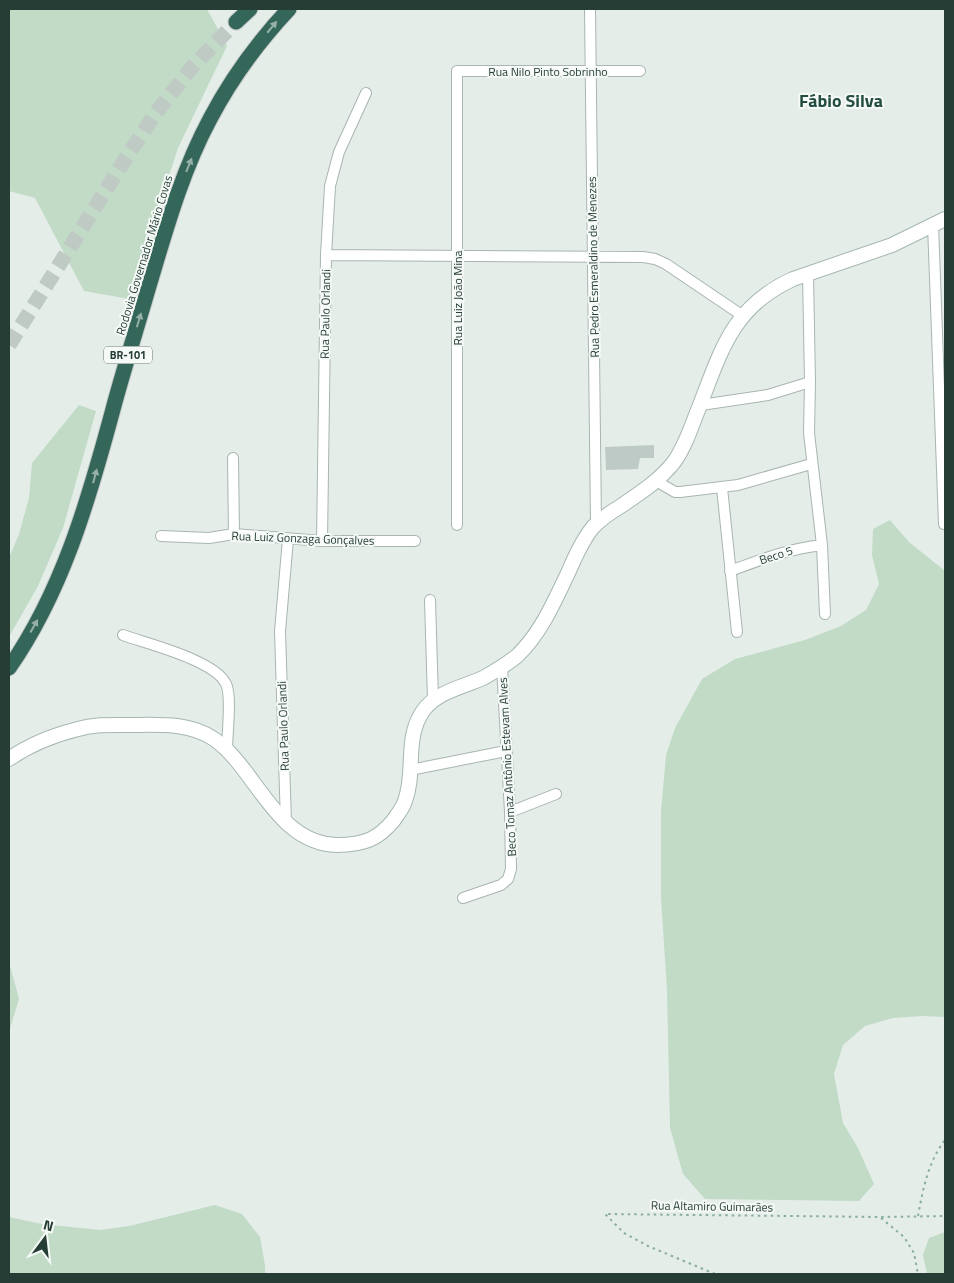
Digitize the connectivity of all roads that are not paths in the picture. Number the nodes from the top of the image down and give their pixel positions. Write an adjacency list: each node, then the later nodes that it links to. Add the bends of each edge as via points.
1 (250, 9): 4 (highway)
2 (289, 9): 37 (highway, Rodovia Governador Mário Covas / BR-101, one-way to 2, via 35,625 70,552 169,220 196,148 224,93 256,47)
3 (590, 9): 7 (street, Rua Pedro Esmeraldino de Menezes)
4 (236, 22)
5 (640, 70): 7 (street, Rua Nilo Pinto Sobrinho)
6 (457, 71): 7 (street, Rua Nilo Pinto Sobrinho); 11 (street, Rua Luiz João Mina)
7 (591, 71): 12 (street, Rua Pedro Esmeraldino de Menezes)
8 (366, 93): 10 (street, Rua Paulo Orlandi, via 334,167)
9 (939, 222): 13 (street, via 892,245); 17 (street)
10 (326, 255): 11 (street); 28 (street, Rua Paulo Orlandi)
11 (457, 256): 12 (street); 24 (street, Rua Luiz João Mina)
12 (593, 257): 14 (street, via 655,259); 22 (street, Rua Pedro Esmeraldino de Menezes)
13 (808, 274): 14 (street, via 764,294); 15 (street)
14 (743, 316): 16 (street, via 720,354)
15 (810, 382): 16 (street, via 768,395); 19 (street)
16 (701, 405): 20 (street, via 678,456)
17 (942, 409): 23 (street)
18 (232, 458): 25 (street)
19 (811, 464): 21 (street); 30 (street)
20 (656, 481): 21 (street, via 675,492); 22 (street)
21 (722, 488): 31 (street)
22 (596, 524): 36 (street, via 585,538 543,623 515,658)
23 (944, 524)
24 (457, 525)
25 (234, 534): 26 (street, Rua Luiz Gonzaga Gonçalves, via 209,538); 27 (street, Rua Luiz Gonzaga Gonçalves)
26 (160, 536)
27 (288, 538): 28 (street, Rua Luiz Gonzaga Gonçalves); 45 (street, Rua Paulo Orlandi, via 280,631)
28 (322, 541): 29 (street, Rua Luiz Gonzaga Gonçalves)
29 (415, 542)
30 (822, 545): 31 (street, Beco 5, via 785,551); 33 (street)
31 (730, 571): 34 (street)
32 (430, 600): 38 (street)
33 (825, 614)
34 (737, 632)
35 (123, 636): 39 (street, via 198,662 221,676 227,685 228,697)
36 (502, 666): 38 (street); 40 (street, Beco Tomaz Antônio Estevam Alves)
37 (9, 668)
38 (433, 700): 42 (street, via 415,728)
39 (227, 750): 41 (street, via 197,730 179,726 98,725 39,742); 45 (street)
40 (506, 751): 42 (street); 44 (street, Beco Tomaz Antônio Estevam Alves)
41 (9, 759)
42 (410, 770): 45 (street, via 405,801 398,814 372,839 358,844 329,845)
43 (556, 794): 44 (street)
44 (510, 812): 46 (street, Beco Tomaz Antônio Estevam Alves, via 508,879 501,885)
45 (286, 823)
46 (463, 898)

